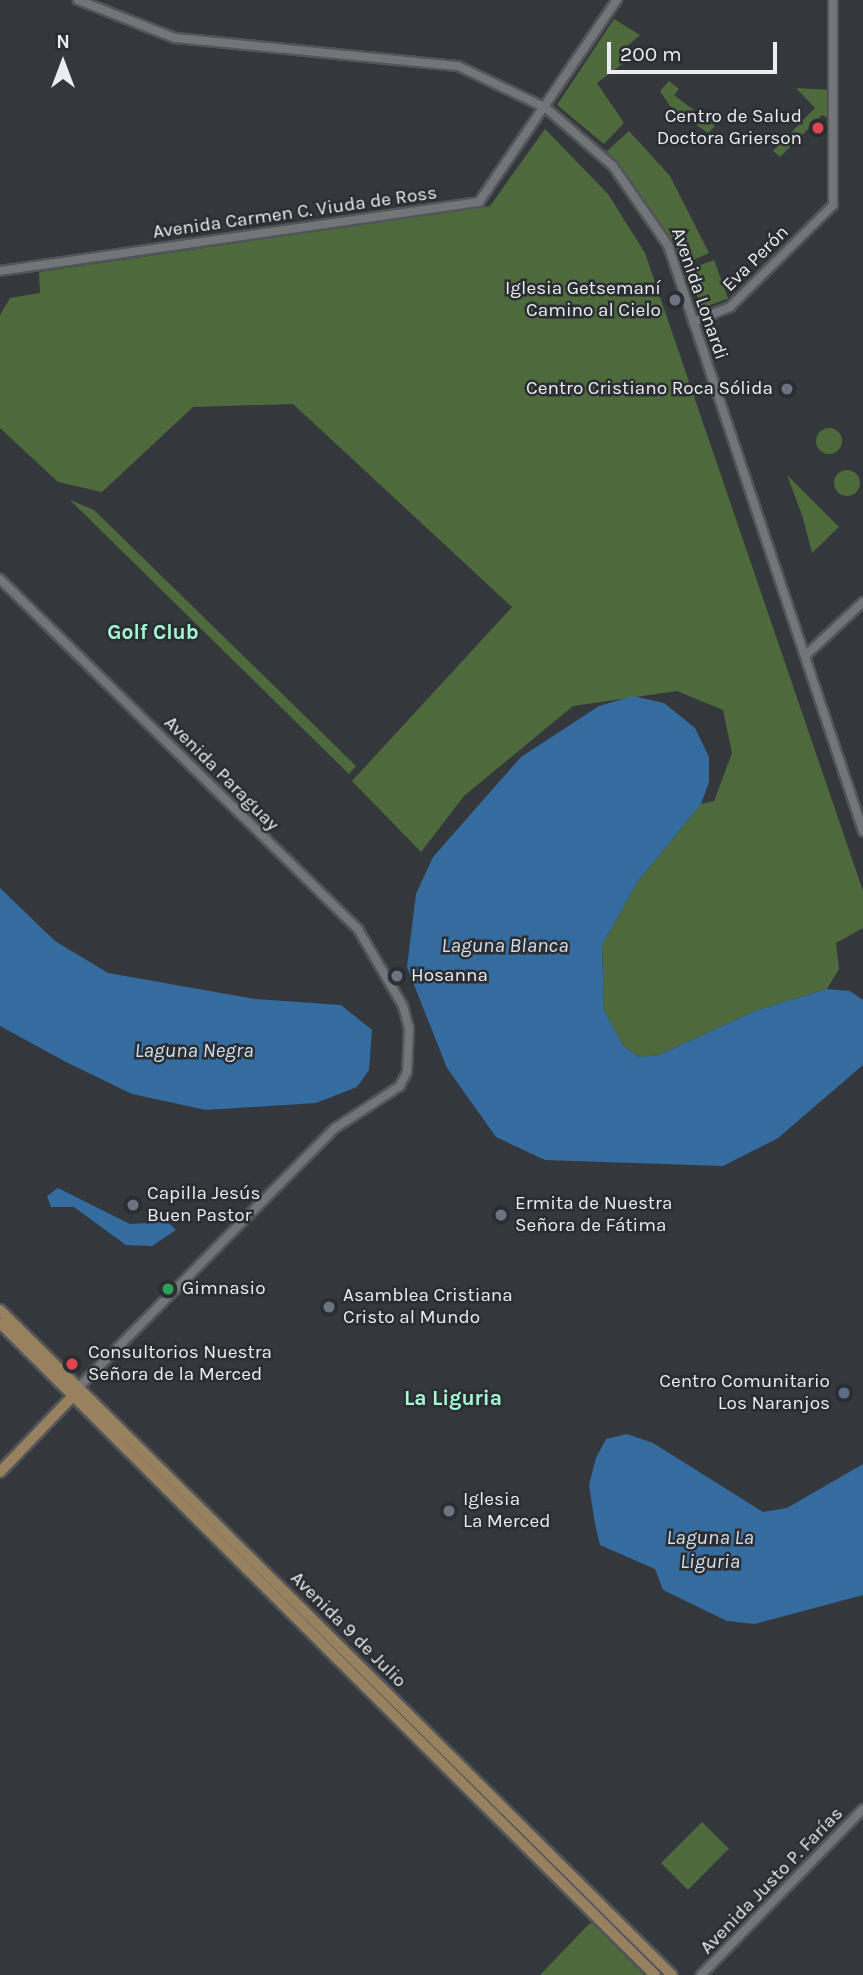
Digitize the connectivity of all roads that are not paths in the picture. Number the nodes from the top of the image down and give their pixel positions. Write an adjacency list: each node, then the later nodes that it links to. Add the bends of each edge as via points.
1 (78, 0): 4 (street, Avenida Lonardi, via 175,38 430,59)
2 (617, 0): 4 (street, Avenida Carmen C. Viuda de Ross)
3 (833, 0): 6 (street, Eva Perón, via 833,205 730,307)
4 (546, 108): 5 (street, Avenida Carmen C. Viuda de Ross, via 480,202); 6 (street, Avenida Lonardi, via 613,166 644,204 668,245)
5 (0, 271)
6 (693, 322): 9 (street, Avenida Lonardi)
7 (0, 579): 13 (street, Avenida Paraguay, via 358,929 403,1006 409,1053 400,1086 335,1128)
8 (863, 601): 9 (street)
9 (806, 655): 10 (street, Avenida Lonardi)
10 (863, 831)
11 (0, 1310): 13 (main road, Avenida 9 de Julio)
12 (0, 1323): 13 (main road, Avenida 9 de Julio)
13 (75, 1392): 14 (main road); 16 (main road, Avenida 9 de Julio); 17 (main road, Avenida 9 de Julio)
14 (0, 1472)
15 (863, 1809): 18 (street, Avenida Justo P. Farías)
16 (655, 1975)
17 (672, 1975)
18 (703, 1975)

